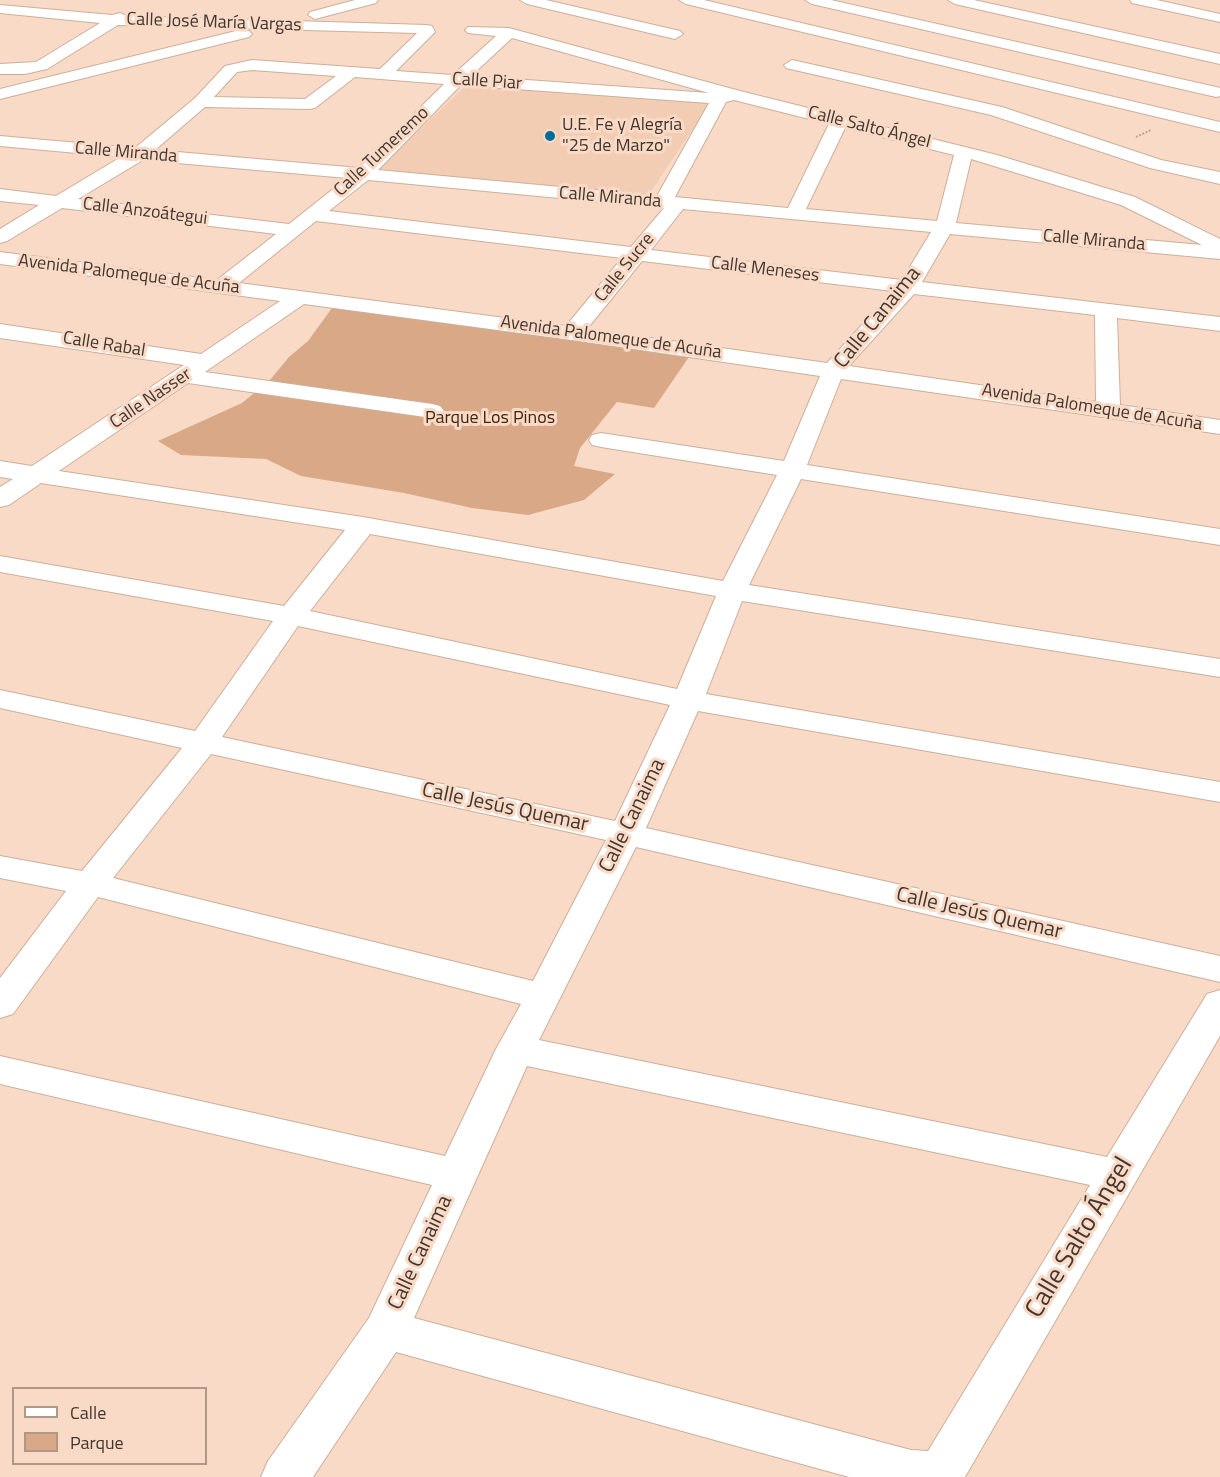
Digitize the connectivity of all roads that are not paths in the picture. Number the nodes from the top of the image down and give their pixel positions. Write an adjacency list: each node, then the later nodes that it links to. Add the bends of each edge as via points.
1 (370, 0): 15 (street)
2 (527, 0): 10 (street)
3 (686, 0): 30 (street)
4 (812, 0): 28 (street)
5 (955, 0): 20 (street)
6 (1018, 0): 14 (street)
7 (1137, 0): 11 (street)
8 (142, 5): 12 (street)
9 (0, 9): 12 (street, Calle José María Vargas)
10 (593, 16): 13 (street); 19 (street)
11 (1220, 18)
12 (115, 20): 15 (street, Calle José María Vargas); 22 (street, via 41,66)
13 (562, 22)
14 (1130, 23)
15 (276, 25): 24 (street, Calle José María Vargas, via 427,29); 26 (street)
16 (541, 27): 18 (street)
17 (473, 30): 18 (street)
18 (509, 33): 25 (street, Calle Tumeremo); 27 (street, Calle Salto Ángel)
19 (675, 34)
20 (1220, 59)
21 (792, 65): 37 (street, via 996,111 1156,164)
22 (0, 69)
23 (350, 73): 24 (street, Calle Piar); 29 (street, via 309,104); 29 (street, Calle Piar, via 239,67 231,69)
24 (384, 74): 25 (street, Calle Piar)
25 (457, 80): 27 (street, Calle Piar); 36 (street, Calle Tumeremo)
26 (0, 94)
27 (727, 97): 31 (street, Calle Salto Ángel); 40 (street, Calle Sucre)
28 (1219, 97): 30 (street, via 1197,118)
29 (201, 102): 35 (street)
30 (1179, 118): 32 (street)
31 (839, 122): 34 (street, Calle Salto Ángel); 41 (street)
32 (1220, 127)
33 (0, 141): 35 (street, Calle Miranda)
34 (964, 152): 43 (street, Calle Canaima); 46 (street, Calle Salto Ángel, via 1128,201)
35 (138, 154): 36 (street, Calle Miranda); 39 (street)
36 (363, 175): 40 (street, Calle Miranda); 42 (street, Calle Tumeremo)
37 (1220, 178)
38 (0, 195): 39 (street, Calle Anzoátegui)
39 (62, 202): 44 (street, Calle Anzoátegui); 45 (street)
40 (670, 203): 41 (street, Calle Miranda); 48 (street, Calle Sucre)
41 (795, 213): 43 (street, Calle Miranda)
42 (311, 215): 44 (street, Calle Tumeremo); 48 (street, Calle Meneses)
43 (945, 226): 47 (street, Calle Miranda); 51 (street, Calle Canaima)
44 (291, 230): 50 (street, Calle Tumeremo)
45 (0, 237)
46 (1220, 246)
47 (1220, 253)
48 (638, 254): 51 (street, Calle Meneses); 56 (street, Calle Sucre)
49 (0, 258): 50 (street, Avenida Palomeque de Acuña)
50 (221, 286): 52 (street, Avenida Palomeque de Acuña)
51 (908, 287): 53 (street, Calle Meneses); 58 (street, Calle Canaima)
52 (301, 297): 56 (street, Avenida Palomeque de Acuña); 57 (street, Calle Nasser)
53 (1106, 310): 54 (street, Calle Meneses); 60 (street)
54 (1220, 324)
55 (0, 331): 57 (street, Calle Rabal)
56 (572, 333): 58 (street, Avenida Palomeque de Acuña)
57 (207, 362): 59 (street, Calle Nasser)
58 (834, 369): 60 (street, Avenida Palomeque de Acuña); 65 (street, Calle Canaima)
59 (186, 376): 61 (street); 66 (street, Calle Nasser)
60 (1108, 410): 62 (street, Avenida Palomeque de Acuña)
61 (432, 411)
62 (1220, 427)
63 (601, 440): 65 (street)
64 (0, 469): 66 (street)
65 (792, 470): 69 (street); 71 (street, Calle Canaima)
66 (37, 475): 67 (street, Calle Nasser); 68 (street)
67 (0, 499)
68 (363, 525): 71 (street); 72 (street)
69 (1220, 537)
70 (0, 564): 72 (street)
71 (732, 591): 73 (street); 75 (street, Calle Canaima)
72 (291, 616): 75 (street); 76 (street)
73 (1220, 668)
74 (0, 699): 76 (street, Calle Jesús Quemar)
75 (688, 699): 77 (street); 78 (street, Calle Canaima)
76 (202, 744): 78 (street, Calle Jesús Quemar); 80 (street)
77 (1220, 792)
78 (626, 834): 81 (street, Calle Jesús Quemar); 82 (street, Calle Canaima)
79 (0, 867): 80 (street)
80 (90, 884): 82 (street); 84 (street)
81 (1220, 969)
82 (544, 997): 85 (street, Calle Canaima)
83 (1220, 1003): 88 (street, Calle Salto Ángel)
84 (0, 1005)
85 (515, 1049): 87 (street, Calle Canaima); 88 (street)
86 (0, 1070): 87 (street)
87 (458, 1175): 89 (street, Calle Canaima)
88 (1118, 1175): 89 (street, Calle Salto Ángel, via 941,1473 911,1472)
89 (386, 1330): 90 (street, Calle Canaima)
90 (285, 1477)

